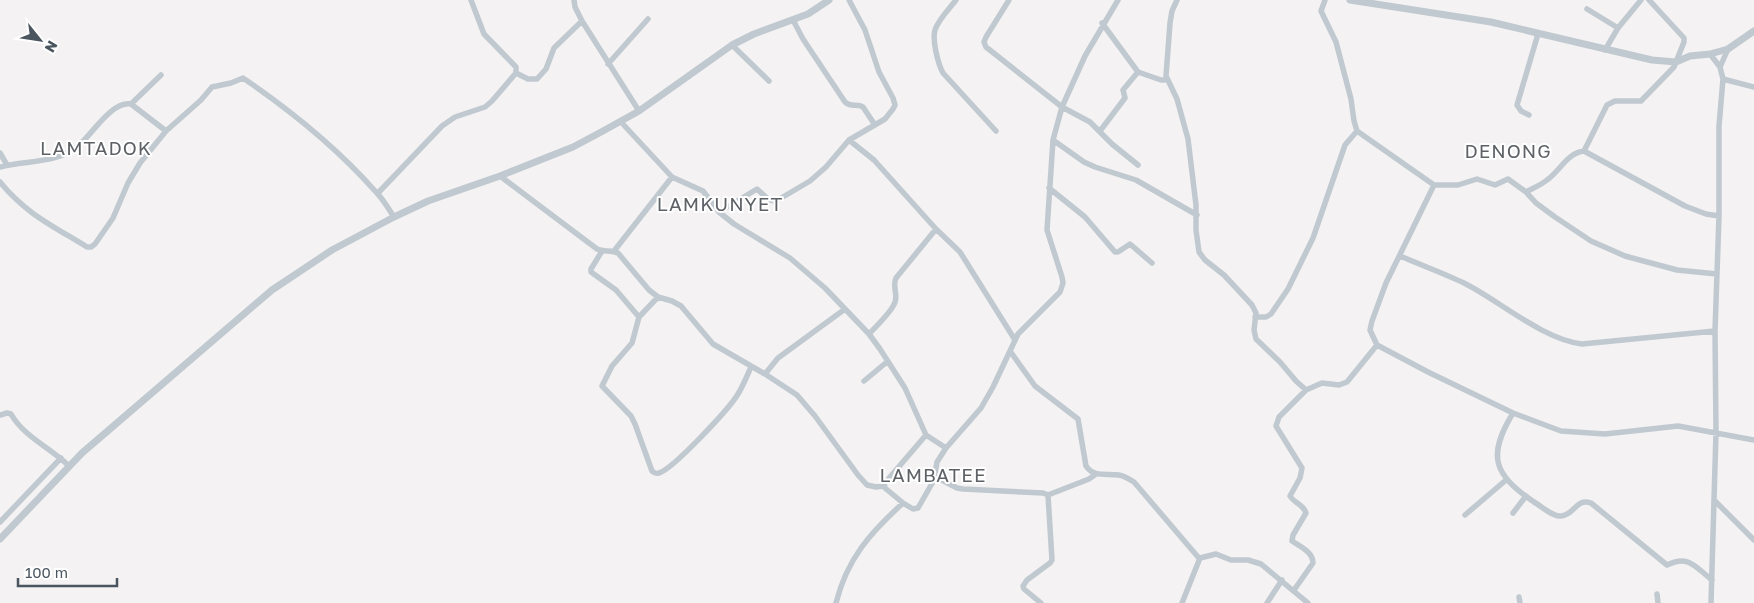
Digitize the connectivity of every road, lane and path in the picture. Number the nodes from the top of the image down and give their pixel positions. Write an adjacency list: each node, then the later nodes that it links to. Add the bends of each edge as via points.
1 (471, 0): 29 (street, via 484,34 516,67)
2 (574, 0): 16 (street)
3 (829, 0): 15 (street)
4 (850, 0): 40 (street, via 865,30 878,72 895,105 885,120)
5 (956, 0): 42 (street, via 935,29 940,68)
6 (1009, 0): 36 (street, via 984,45)
7 (1118, 0): 17 (street)
8 (1177, 0): 32 (street, via 1168,38 1165,68)
9 (1326, 0): 44 (street, via 1321,11 1336,42)
10 (1350, 0): 20 (street, via 1478,20)
11 (1641, 0): 18 (street)
12 (1649, 0): 25 (street, via 1684,38)
13 (1587, 9): 18 (street)
14 (648, 19): 26 (street)
15 (793, 20): 21 (street); 40 (street, via 845,102 850,106 861,106)
16 (582, 21): 26 (street); 29 (street, via 556,44 546,69 537,79)
17 (1102, 23): 28 (street); 36 (street)
18 (1618, 28): 23 (street)
19 (1754, 31): 22 (street)
20 (1538, 34): 23 (street); 38 (street, via 1517,105)
21 (732, 45): 33 (street); 37 (street)
22 (1728, 49): 24 (street); 27 (street)
23 (1605, 50): 25 (street, via 1646,60)
24 (1710, 54): 25 (street, via 1690,56); 27 (street)
25 (1676, 62): 47 (street, via 1674,68 1640,101 1615,101 1607,105)
26 (608, 64): 37 (street)
27 (1720, 67): 31 (street)
28 (1138, 72): 32 (street); 43 (street, via 1123,90 1125,98 1120,107)
29 (516, 73): 58 (street, via 492,101 442,126)
30 (161, 75): 35 (street)
31 (1723, 78): 34 (street); 62 (street, via 1719,126)
32 (1168, 80): 60 (street, via 1188,139)
33 (769, 81)
34 (1754, 87)
35 (131, 104): 41 (street); 49 (street, via 120,104 68,154)
36 (1062, 107): 43 (street); 46 (street)
37 (639, 111): 39 (street)
38 (1529, 115)
39 (621, 122): 52 (street, via 573,147); 53 (street)
40 (875, 125): 45 (street)
41 (166, 130): 54 (street, via 140,163 113,218 91,247 31,214); 58 (street, via 213,86 243,78 277,101)
42 (996, 131)
43 (1100, 131): 50 (street)
44 (1357, 131): 55 (street); 72 (street, via 1345,145 1313,238 1288,289 1271,314)
45 (849, 140): 59 (street, via 810,181 776,201 769,200 757,189); 63 (street, via 874,160)
46 (1053, 140): 56 (street); 60 (street, via 1089,165 1136,180)
47 (1584, 151): 57 (street, via 1572,155 1556,173); 62 (street, via 1685,206)
48 (0, 152): 49 (street)
49 (7, 165): 51 (street)
50 (1138, 165)
51 (0, 167)
52 (500, 176): 61 (street); 64 (street)
53 (672, 176): 59 (street, via 704,191); 65 (street)
54 (0, 182)
55 (1434, 185): 57 (street, via 1477,179 1495,185 1508,179); 66 (street)
56 (1049, 188): 67 (street, via 1085,217 1114,252 1130,244); 75 (street, via 1047,230 1062,277 1062,288)
57 (1526, 192): 68 (street, via 1536,203 1591,241 1625,256 1677,270)
58 (378, 193): 61 (street)
59 (719, 212): 70 (street, via 790,258)
60 (1197, 215): 72 (street, via 1201,255 1244,294 1255,309)
61 (394, 216): 89 (street, via 332,250 272,290 82,452)
62 (1719, 216): 68 (street)
63 (936, 229): 74 (street, via 895,281 893,306); 75 (street, via 968,262)
64 (602, 251): 65 (street); 71 (street, via 592,272 616,290)
65 (614, 251): 69 (street)
66 (1400, 256): 73 (street, via 1464,283 1568,342 1582,344); 76 (street, via 1386,283 1371,326)
67 (1152, 263)
68 (1717, 274): 73 (street)
69 (658, 298): 71 (street); 79 (street, via 681,306 713,344)
70 (845, 310): 74 (street); 80 (street, via 778,358)
71 (639, 317): 79 (street, via 632,343 612,366 602,386 631,416 654,472 660,473 677,459 723,415 739,393)
72 (1255, 318): 82 (street, via 1256,339)
73 (1715, 331): 85 (street)
74 (869, 334): 78 (street)
75 (1015, 340): 77 (street)
76 (1377, 345): 82 (street, via 1347,382 1339,385 1322,383); 83 (street)
77 (1010, 351): 88 (street, via 981,408); 90 (street, via 1035,386 1078,419 1086,466)
78 (888, 361): 81 (street); 86 (street, via 905,388)
79 (751, 366): 80 (street)
80 (765, 374): 93 (street, via 797,395 867,485)
81 (864, 381)
82 (1306, 390): 106 (street, via 1279,417 1276,426 1302,468 1290,496 1306,513 1292,542 1313,559)
83 (1513, 413): 85 (street, via 1561,431 1605,434 1678,426); 92 (street, via 1497,447 1499,464)
84 (0, 415): 89 (street, via 11,414 23,430)
85 (1716, 432): 87 (street); 96 (street)
86 (926, 435): 88 (street); 93 (street)
87 (1754, 440)
88 (946, 448): 91 (street, via 936,465)
89 (65, 462): 100 (street); 101 (street)
90 (1096, 474): 94 (street); 103 (street, via 1119,475 1134,482)
91 (936, 477): 94 (street, via 963,490); 97 (street, via 918,508 913,509)
92 (1506, 480): 95 (street); 99 (street)
93 (884, 486): 97 (street)
94 (1048, 495): 109 (street, via 1052,560 1023,586)
95 (1526, 496): 98 (street); 105 (street, via 1561,516 1570,513 1581,502 1591,503 1667,564 1683,559 1689,561)
96 (1714, 500): 102 (street); 105 (street)
97 (903, 503): 108 (street, via 869,536 851,563)
98 (1513, 513)
99 (1465, 514)
100 (0, 522)
101 (0, 539)
102 (1754, 540)
103 (1200, 558): 104 (street, via 1216,554 1231,560 1255,561); 110 (street)
104 (1282, 580): 106 (street); 111 (street)
105 (1712, 580): 114 (street)
106 (1294, 590): 112 (street)
107 (1657, 594): 113 (street)
108 (836, 603)
109 (1041, 603)
110 (1182, 603)
111 (1267, 603)
112 (1308, 603)
113 (1658, 603)
114 (1712, 603)

